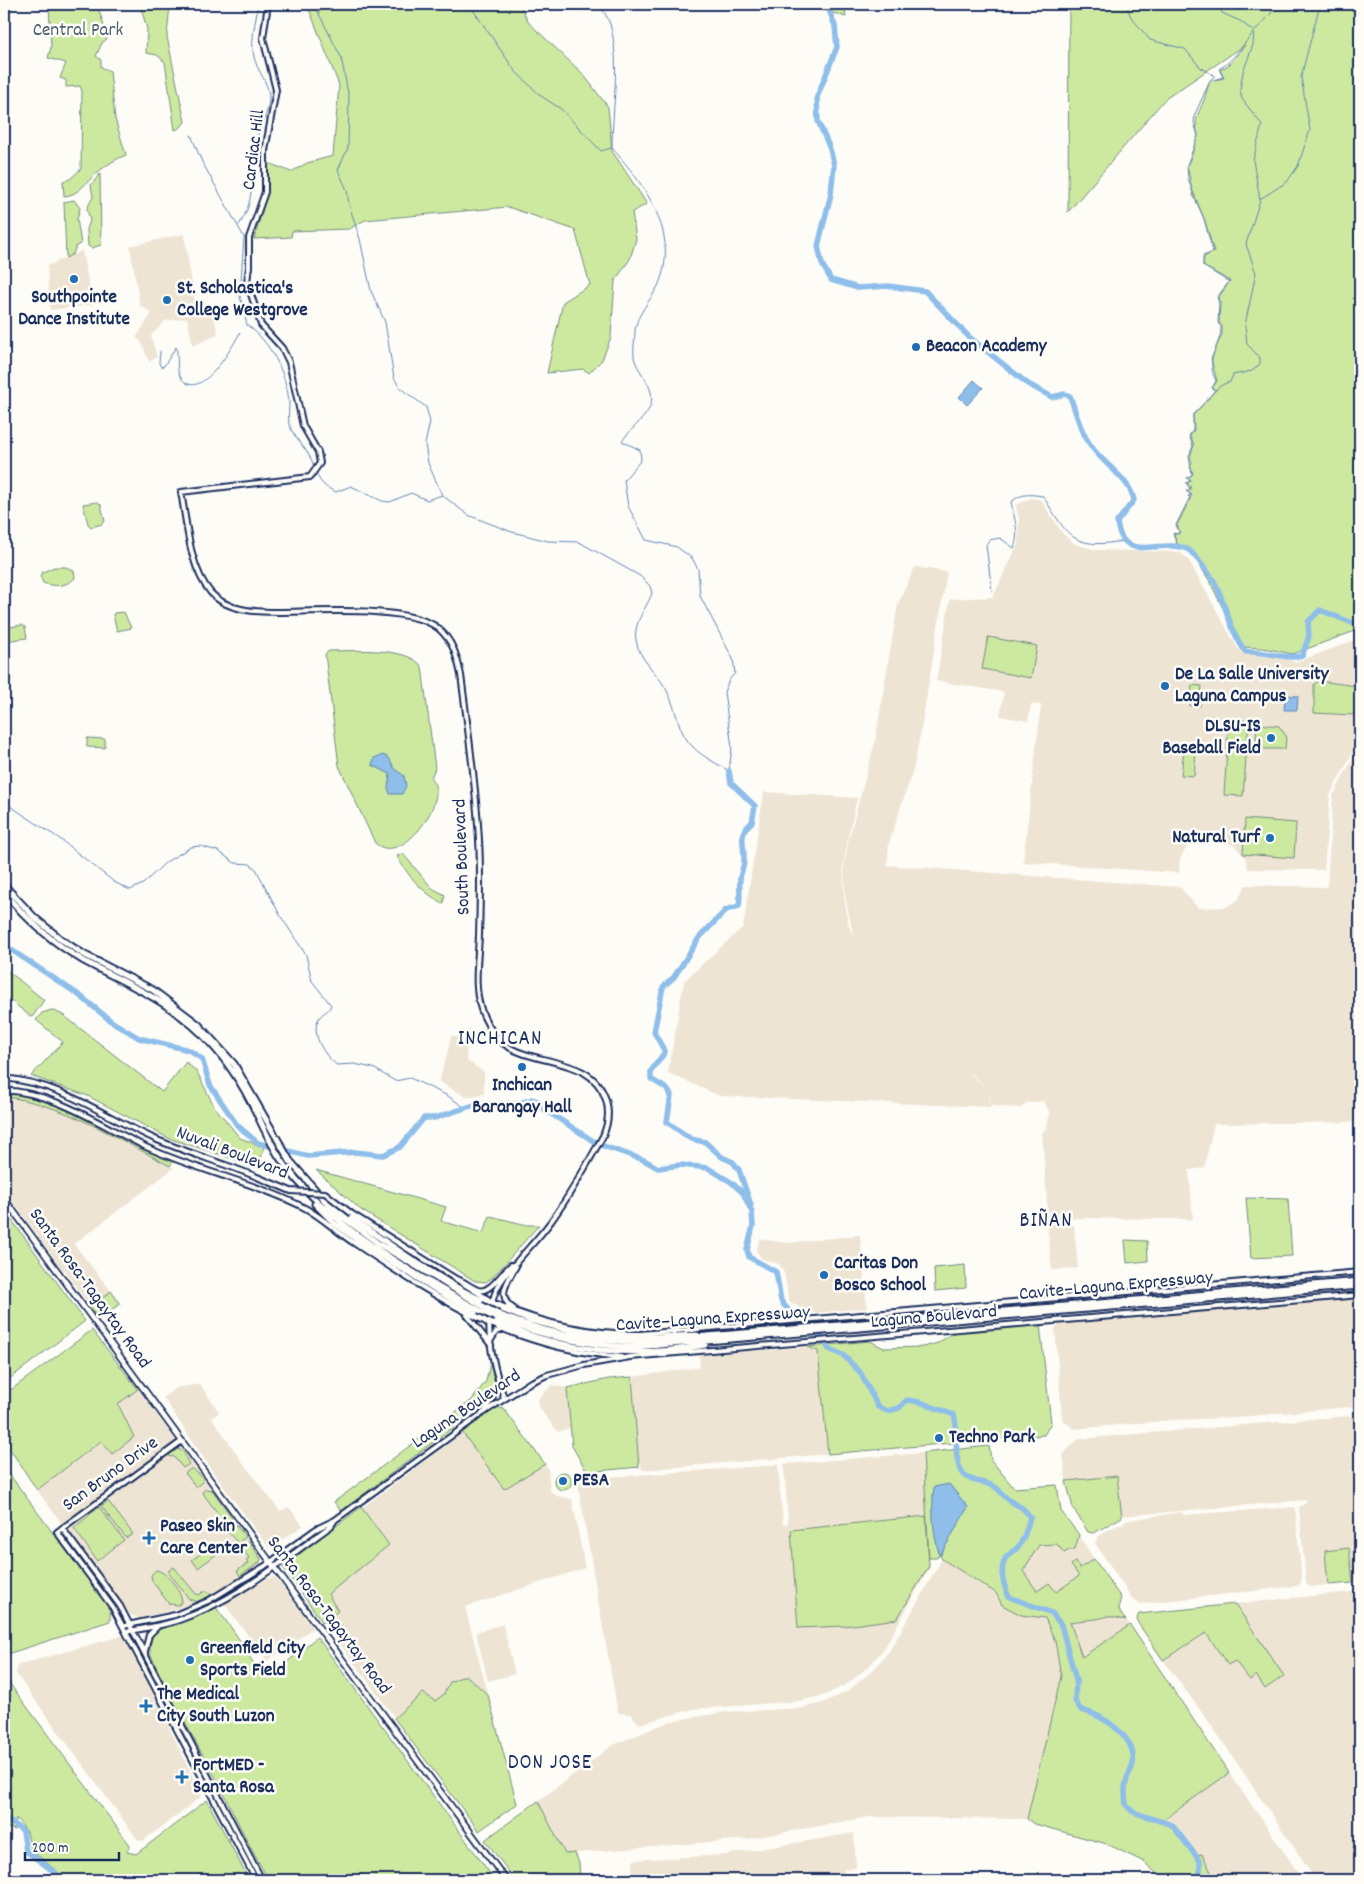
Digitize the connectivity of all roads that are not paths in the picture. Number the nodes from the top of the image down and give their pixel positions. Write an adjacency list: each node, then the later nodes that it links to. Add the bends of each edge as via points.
1 (268, 4): 2 (main road, Cardiac Hill, via 263,38 276,90 264,157 265,192 249,236 247,282 261,325 282,348 289,362 303,426 318,452 320,463 310,477)
2 (181, 492): 10 (main road, South Boulevard, via 197,570 210,592 222,601 242,610 407,615 429,622 452,644 461,675 479,838 476,981 481,1006 490,1027 504,1044 527,1055 575,1067 594,1080 608,1105 608,1120 594,1153 549,1224)
3 (4, 885): 8 (highway, Cavite–Laguna Expressway, via 35,918 62,940 153,990 198,1024 239,1071 276,1140)
4 (4, 892): 7 (highway, Cavite–Laguna Expressway, via 31,922 59,944 150,994 195,1028 231,1069 267,1137)
5 (4, 1078): 12 (main road, Nuvali Boulevard, bridge, via 53,1088 157,1139 291,1191 325,1193)
6 (4, 1090): 20 (main road, Nuvali Boulevard, via 63,1104 157,1152 288,1200 315,1214 352,1242)
7 (299, 1182): 19 (highway, Cavite–Laguna Expressway, via 351,1231); 22 (highway, via 326,1216 341,1229)
8 (310, 1187): 18 (highway, via 376,1236 468,1293); 19 (highway, Cavite–Laguna Expressway, via 354,1227)
9 (4, 1198): 31 (main road, Santa Rosa-Tagaytay Road)
10 (519, 1260): 12 (main road, via 485,1290 478,1290); 18 (main road, South Boulevard, via 502,1280); 21 (main road, via 503,1295 508,1304)
11 (1360, 1272): 21 (main road, Laguna Boulevard, via 628,1334 574,1328)
12 (447, 1275): 18 (main road, Nuvali Boulevard)
13 (1360, 1281): 16 (highway, Cavite–Laguna Expressway)
14 (1360, 1286): 16 (highway, Cavite–Laguna Expressway)
15 (1360, 1295): 27 (main road, Laguna Boulevard)
16 (1215, 1296): 17 (highway, Cavite–Laguna Expressway)
17 (1198, 1298): 24 (highway, Cavite–Laguna Expressway, via 822,1327); 24 (highway, Cavite–Laguna Expressway, via 804,1335)
18 (492, 1302): 21 (main road, Laguna Boulevard); 22 (main road, South Boulevard); 24 (highway, via 529,1320 581,1333 637,1338 686,1335)
19 (480, 1308): 24 (highway, Cavite–Laguna Expressway, bridge, via 548,1332 600,1341)
20 (464, 1312): 22 (main road, Nuvali Boulevard); 26 (main road)
21 (522, 1314)
22 (489, 1324): 23 (main road, Laguna Boulevard); 24 (highway, via 497,1323 566,1345 618,1351 689,1348); 25 (main road, South Boulevard)
23 (502, 1330): 25 (main road, via 496,1332); 27 (main road, Laguna Boulevard, via 566,1350)
24 (723, 1338)
25 (491, 1340): 26 (main road, South Boulevard)
26 (492, 1348): 28 (main road, South Boulevard)
27 (630, 1357): 29 (main road, Laguna Boulevard, via 547,1375)
28 (499, 1384): 29 (main road, South Boulevard); 30 (main road)
29 (504, 1398): 30 (main road, Laguna Boulevard)
30 (483, 1413): 32 (main road, Laguna Boulevard)
31 (182, 1441): 33 (main road, San Bruno Drive); 34 (main road, Santa Rosa-Tagaytay Road)
32 (335, 1520): 34 (main road, Laguna Boulevard, via 316,1529); 35 (main road, Laguna Boulevard)
33 (62, 1528): 38 (main road, via 120,1606); 40 (main road, San Bruno Drive, via 57,1532)
34 (270, 1562): 35 (main road, Santa Rosa-Tagaytay Road); 36 (main road, Laguna Boulevard)
35 (275, 1569): 37 (main road, Laguna Boulevard); 46 (main road, Santa Rosa-Tagaytay Road)
36 (193, 1608): 37 (main road); 38 (main road, Laguna Boulevard)
37 (196, 1614): 39 (main road, Laguna Boulevard)
38 (129, 1624): 40 (main road, Laguna Boulevard); 41 (main road)
39 (159, 1625): 41 (main road, Laguna Boulevard); 43 (main road, via 149,1635)
40 (123, 1626): 42 (main road)
41 (133, 1630): 42 (main road, Laguna Boulevard); 43 (main road)
42 (126, 1632): 44 (main road)
43 (145, 1654): 45 (main road)
44 (256, 1880)
45 (262, 1880)
46 (506, 1880)

